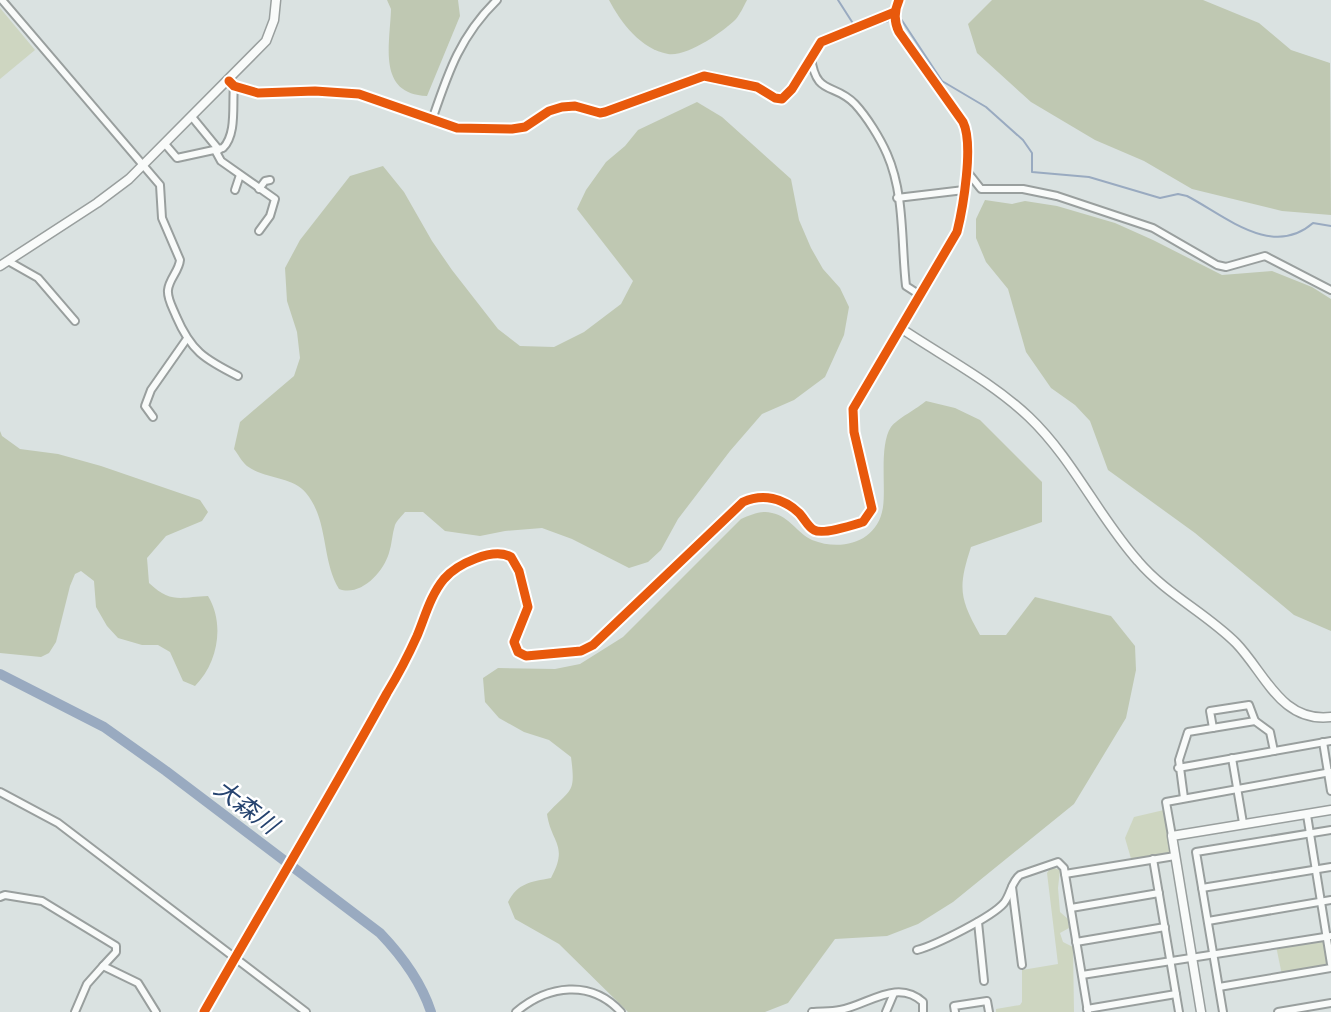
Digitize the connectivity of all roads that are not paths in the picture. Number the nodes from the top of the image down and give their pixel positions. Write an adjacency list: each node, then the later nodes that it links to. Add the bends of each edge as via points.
1 (2, 0): 12 (street)
2 (276, 0): 7 (street, via 266,41)
3 (497, 0): 9 (street, via 458,50)
4 (900, 0): 5 (street)
5 (895, 12): 6 (street, via 821,42); 13 (street, via 904,41 967,130)
6 (811, 57): 9 (street, via 782,99 757,86 704,76 605,112 562,107 525,127 457,128); 19 (street, via 818,81 854,102 884,148)
7 (232, 83): 8 (street); 9 (street, via 258,93 359,94); 11 (street, via 229,140)
8 (192, 117): 10 (street); 11 (street)
9 (432, 120)
10 (165, 144): 11 (street, via 177,158); 12 (street)
11 (217, 150): 14 (street, via 221,161)
12 (143, 166): 21 (street, via 114,192); 26 (street, via 160,186 162,218 180,260 168,293)
13 (966, 170): 18 (street); 22 (street, via 981,189 1047,193 1153,228 1217,265 1226,267 1265,256)
14 (240, 175): 16 (street); 17 (street)
15 (270, 180): 16 (street)
16 (259, 188): 20 (street, via 275,199)
17 (235, 190)
18 (964, 190): 19 (street); 23 (street, via 957,232)
19 (898, 198): 23 (street, via 906,286)
20 (259, 231)
21 (4, 263): 24 (street, via 38,278)
22 (1331, 289)
23 (920, 295): 25 (street)
24 (75, 321)
25 (902, 329): 29 (street, via 1032,419 1077,473 1136,560 1233,640 1284,703 1308,716); 67 (street, via 853,410 872,509 863,522 818,531 780,500 750,499 581,652 526,656 515,647 528,607 511,557 497,554 464,564 447,576 398,674)
26 (186, 340): 27 (street); 28 (street, via 151,390 145,406)
27 (238, 376)
28 (153, 417)
29 (1331, 717)
30 (1255, 721): 31 (street); 31 (street, via 1250,705 1223,709 1210,712); 34 (street, via 1270,732)
31 (1213, 728): 36 (street, via 1188,732)
32 (1331, 741): 33 (street)
33 (1323, 742): 34 (street); 37 (street)
34 (1274, 751): 35 (street)
35 (1232, 758): 36 (street); 38 (street)
36 (1178, 768): 41 (street)
37 (1329, 772): 38 (street); 40 (street)
38 (1237, 790): 41 (street); 44 (street)
39 (0, 792): 67 (street, via 58,823)
40 (1331, 792)
41 (1184, 798): 47 (street, via 1166,802)
42 (1331, 810): 43 (street)
43 (1307, 815): 44 (street); 46 (street)
44 (1243, 823): 47 (street)
45 (1331, 830): 46 (street)
46 (1310, 833): 51 (street); 54 (street, via 1196,852)
47 (1172, 836): 48 (street)
48 (1175, 856): 49 (street); 68 (street)
49 (1153, 859): 52 (street); 55 (street)
50 (1331, 867): 51 (street)
51 (1316, 869): 54 (street); 58 (street)
52 (1065, 874): 53 (street, via 1063,865 1053,863 1020,875); 59 (street)
53 (1012, 887): 61 (street, via 1005,902); 70 (street)
54 (1202, 888): 60 (street)
55 (1159, 893): 59 (street); 62 (street)
56 (0, 897): 71 (street, via 42,901 116,946)
57 (1331, 900): 58 (street)
58 (1321, 902): 60 (street); 63 (street)
59 (1071, 908): 64 (street)
60 (1208, 921): 66 (street)
61 (978, 922): 65 (street); 74 (street)
62 (1165, 927): 64 (street); 69 (street)
63 (1329, 936): 66 (street); 72 (street)
64 (1076, 942): 73 (street)
65 (917, 950)
66 (1213, 954): 68 (street); 75 (street)
67 (235, 958): 82 (street); 83 (street)
68 (1191, 958): 69 (street); 92 (street)
69 (1171, 961): 73 (street); 77 (street)
70 (1022, 965)
71 (103, 966): 80 (street, via 87,984); 81 (street, via 138,983)
72 (1331, 966): 75 (street)
73 (1082, 975): 79 (street)
74 (984, 981)
75 (1219, 987): 93 (street)
76 (894, 993): 86 (street, via 843,1010); 87 (street); 88 (street, via 914,995 923,1002)
77 (1176, 994): 79 (street); 91 (street)
78 (1331, 1003): 94 (street)
79 (1088, 1010)
80 (75, 1012)
81 (156, 1012)
82 (204, 1012)
83 (306, 1012)
84 (516, 1012): 85 (street, via 536,997 576,988 603,997)
85 (621, 1012)
86 (812, 1012)
87 (886, 1012)
88 (923, 1012)
89 (955, 1012): 90 (street, via 954,1006 987,1001)
90 (989, 1012)
91 (1179, 1012)
92 (1201, 1012)
93 (1223, 1012)
94 (1278, 1012)

